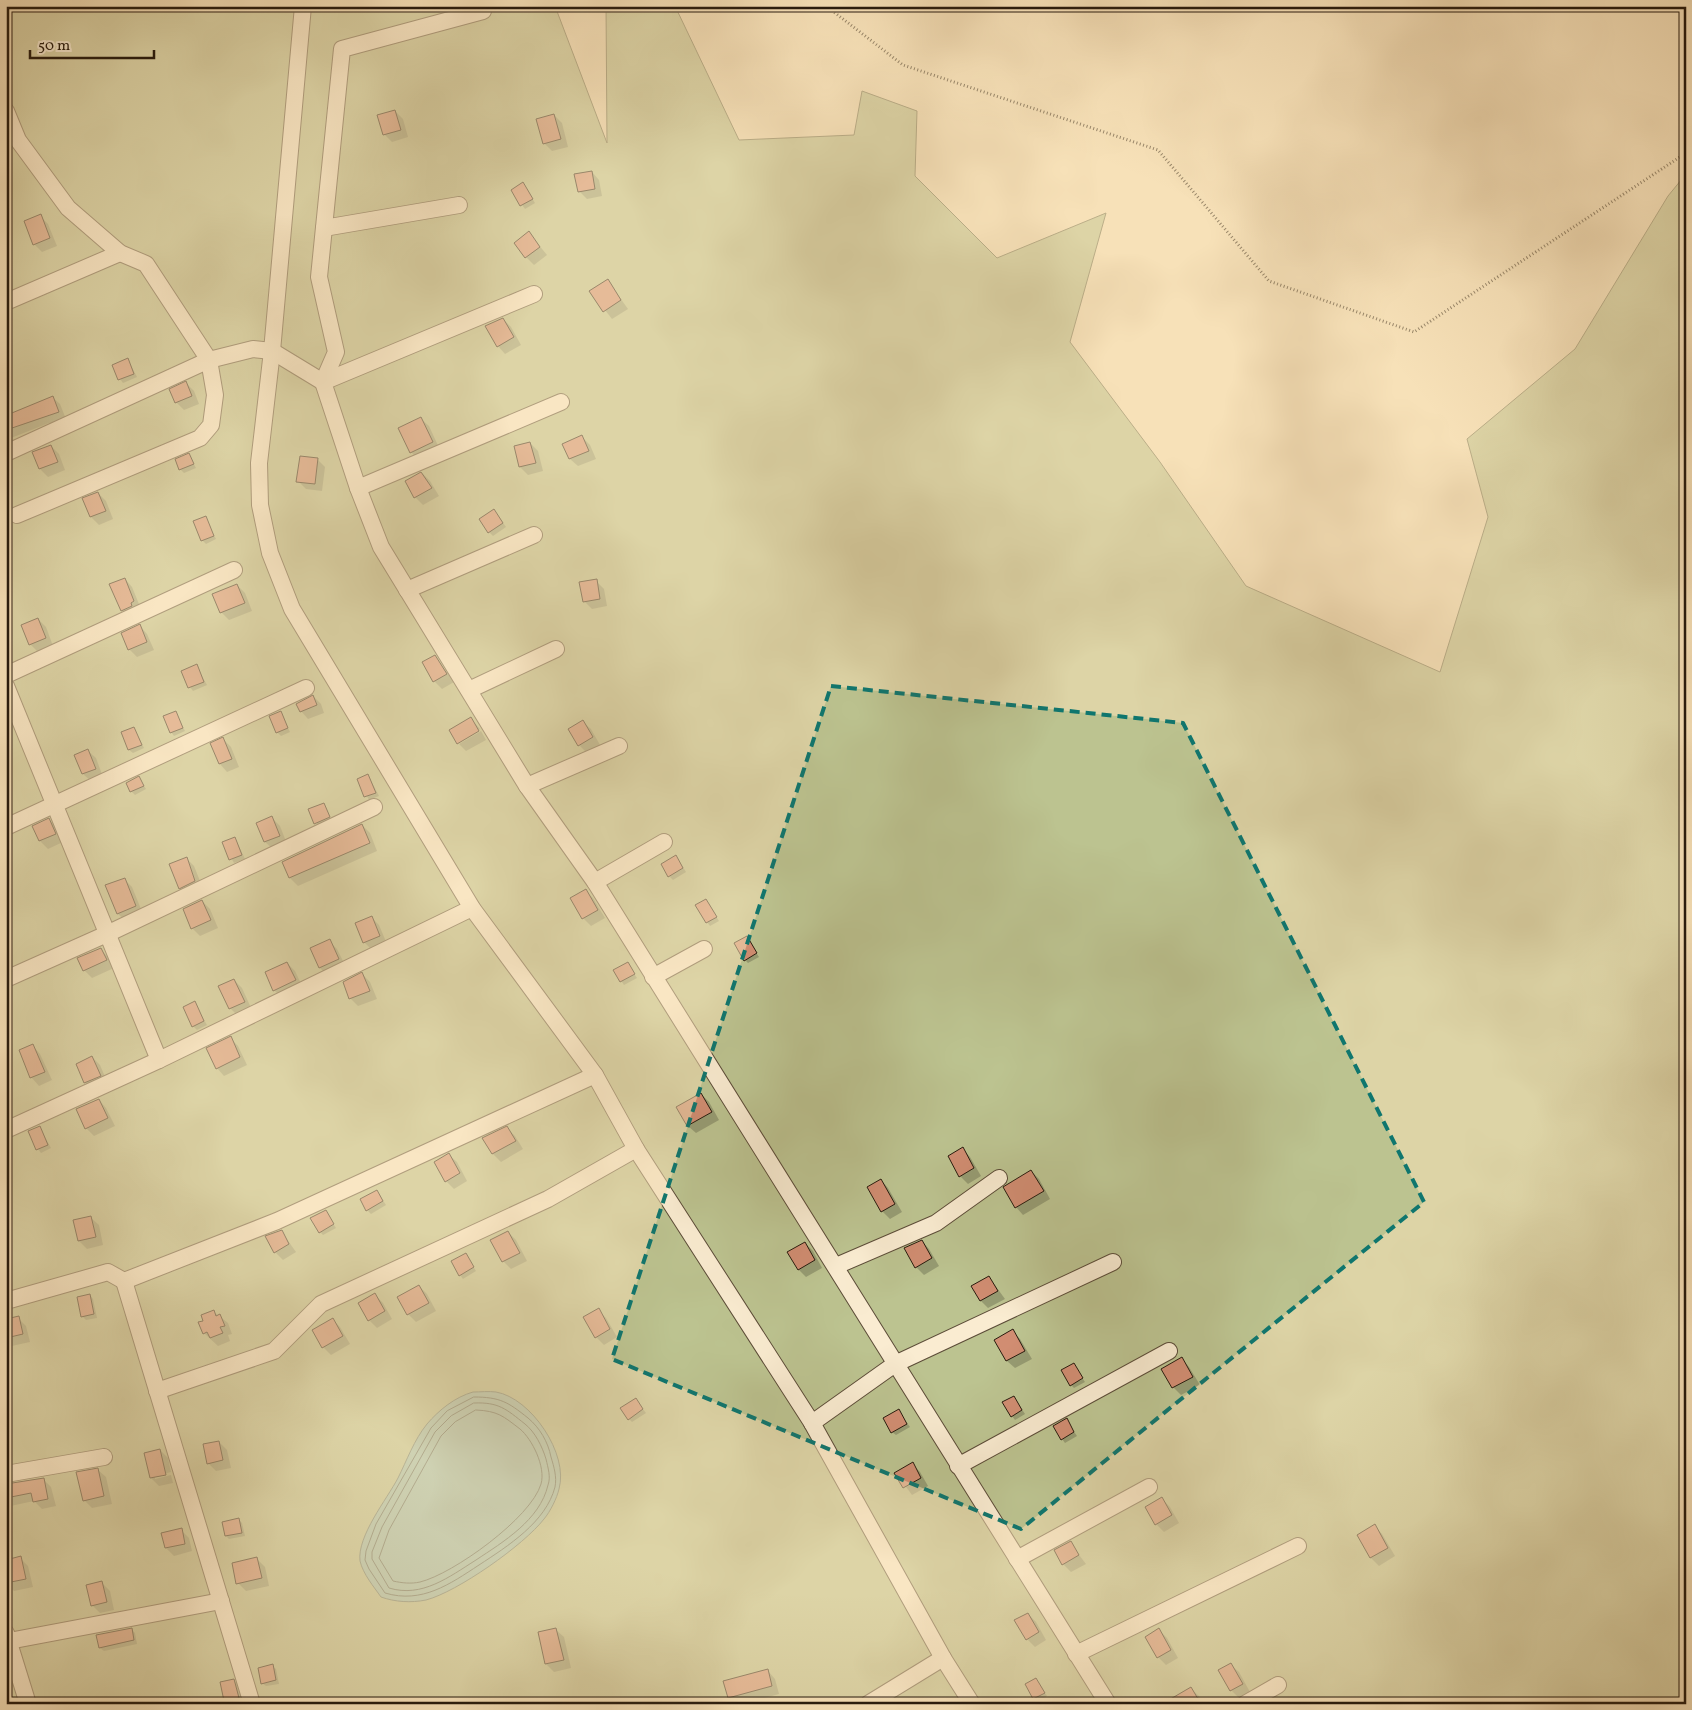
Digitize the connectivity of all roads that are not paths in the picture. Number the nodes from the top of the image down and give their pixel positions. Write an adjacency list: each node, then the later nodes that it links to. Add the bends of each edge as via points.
1 (303, 6): 10 (street)
2 (483, 11): 6 (street, via 342,49)
3 (6, 111): 4 (street)
4 (12, 143): 7 (street, via 68,208)
5 (459, 205): 6 (street)
6 (324, 228): 12 (street, via 319,277 336,352)
7 (120, 253): 9 (street); 11 (street, via 146,264)
8 (534, 294): 12 (street)
9 (6, 302)
10 (272, 351): 11 (street, via 253,349); 12 (street); 32 (street, via 259,463 260,505 270,553 292,609)
11 (209, 360): 14 (street); 16 (street, via 215,394 211,425 200,438)
12 (323, 382): 15 (street)
13 (561, 402): 15 (street)
14 (6, 453)
15 (358, 488): 19 (street, via 381,547)
16 (17, 515)
17 (534, 535): 19 (street)
18 (234, 570): 21 (street)
19 (407, 590): 24 (street)
20 (556, 650): 24 (street)
21 (6, 675)
22 (6, 686): 27 (street)
23 (306, 688): 27 (street)
24 (469, 690): 26 (street)
25 (619, 746): 26 (street)
26 (527, 786): 31 (street)
27 (56, 805): 29 (street); 33 (street)
28 (374, 807): 33 (street)
29 (6, 827)
30 (664, 842): 31 (street)
31 (595, 882): 35 (street)
32 (472, 908): 37 (street); 38 (street)
33 (109, 933): 36 (street); 37 (street)
34 (704, 949): 35 (street)
35 (653, 977): 43 (street)
36 (6, 978)
37 (159, 1060): 39 (street)
38 (594, 1075): 40 (street); 44 (street, via 277,1221)
39 (6, 1130)
40 (636, 1149): 48 (street, via 548,1199 322,1304 274,1351); 49 (street)
41 (999, 1178): 43 (street, via 936,1223)
42 (1113, 1262): 47 (street)
43 (836, 1266): 47 (street)
44 (124, 1281): 45 (street, via 108,1272); 48 (street)
45 (6, 1301)
46 (1169, 1351): 51 (street)
47 (895, 1364): 49 (street); 51 (street)
48 (157, 1391): 56 (street)
49 (812, 1423): 59 (street)
50 (104, 1457): 52 (street)
51 (958, 1466): 55 (street)
52 (6, 1474)
53 (1149, 1488): 55 (street)
54 (1298, 1546): 58 (street)
55 (1016, 1559): 58 (street)
56 (221, 1601): 57 (street); 62 (street)
57 (8, 1637): 61 (street)
58 (1076, 1654): 65 (street)
59 (944, 1658): 63 (street); 64 (street)
60 (1278, 1685): 66 (street)
61 (28, 1704)
62 (252, 1704)
63 (868, 1704)
64 (972, 1704)
65 (1108, 1704)
66 (1245, 1704)

